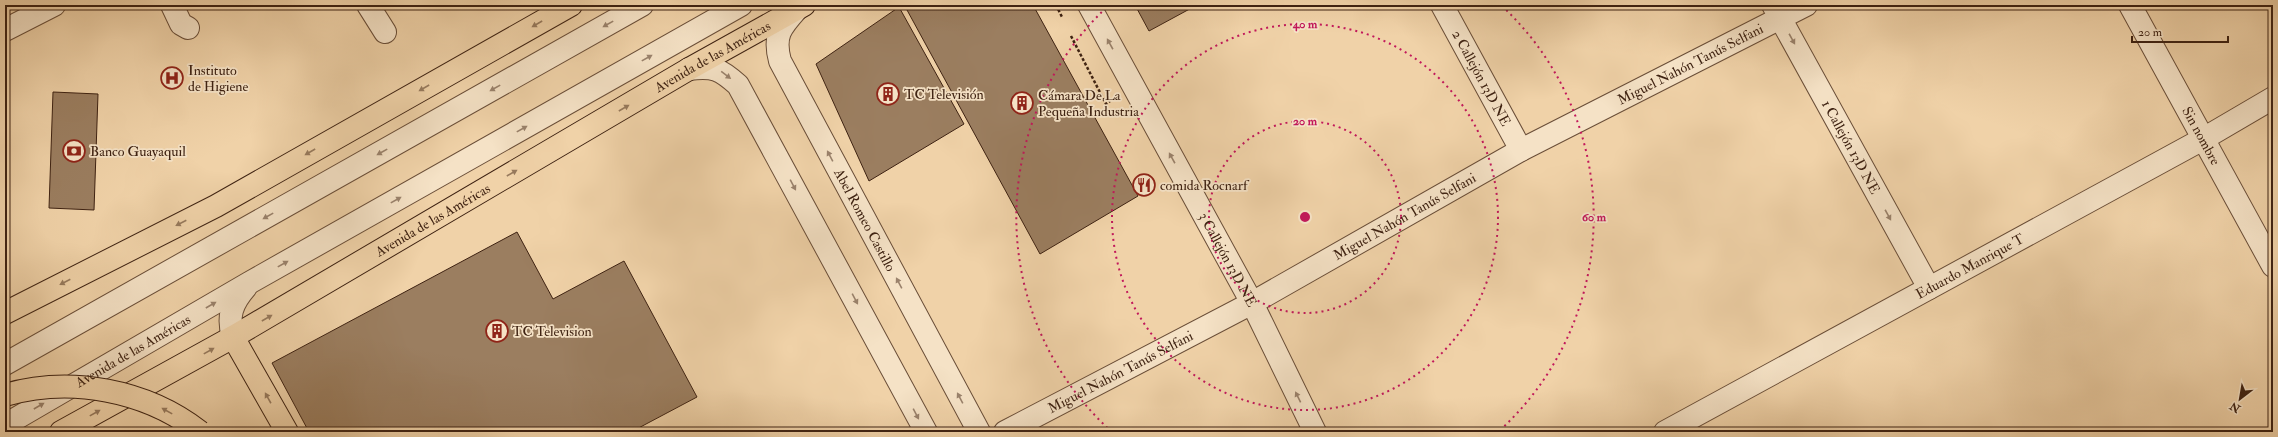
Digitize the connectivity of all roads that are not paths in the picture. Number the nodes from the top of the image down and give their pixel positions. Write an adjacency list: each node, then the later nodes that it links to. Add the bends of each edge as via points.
1 (54, 5): 14 (street)
2 (172, 5): 13 (street, via 181,24)
3 (368, 5): 15 (street)
4 (571, 5): 24 (main road, one-way to 24, via 216,206)
5 (642, 5): 26 (street, one-way to 26)
6 (741, 5): 21 (street, Avenida de las Américas, one-way to 6)
7 (1089, 5): 23 (street, 3 Callejón 13D NE, one-way to 7)
8 (1442, 5): 19 (street, 2 Callejón 13D NE)
9 (1806, 5): 12 (street, Miguel Nahón Tanús Selfani)
10 (2130, 5): 18 (street, Sin nombre)
11 (801, 7): 16 (main road, Avenida de las Américas); 33 (street, Abel Romeo Castillo, one-way to 11, via 780,61 778,35 784,24)
12 (1777, 12): 19 (street, Miguel Nahón Tanús Selfani); 22 (street, 1 Callejón 13D NE, one-way to 22)
13 (188, 28)
14 (5, 30)
15 (385, 32)
16 (689, 69): 25 (main road, Avenida de las Américas, one-way to 16); 32 (street, one-way to 32, via 718,69 738,85)
17 (2273, 98): 18 (street, Eduardo Manrique T)
18 (2204, 139): 20 (street, Sin nombre); 22 (street, Eduardo Manrique T)
19 (1521, 150): 23 (street, Miguel Nahón Tanús Selfani)
20 (2273, 266)
21 (249, 283): 25 (street, via 236,299 231,312); 28 (street, Avenida de las Américas, one-way to 21)
22 (1929, 288): 36 (street, Eduardo Manrique T)
23 (1252, 303): 34 (street, Miguel Nahón Tanús Selfani); 35 (street, 3 Callejón 13D NE, one-way to 23)
24 (5, 313)
25 (233, 337): 29 (main road, Avenida de las Américas, one-way to 25); 31 (main road, one-way to 25)
26 (5, 364)
27 (5, 394): 30 (main road, one-way to 27, bridge, via 186,421 151,402 117,393 55,387 25,389)
28 (5, 425)
29 (61, 432)
30 (200, 432)
31 (287, 432)
32 (926, 432)
33 (979, 432)
34 (1005, 432)
35 (1315, 432)
36 (1665, 432)

